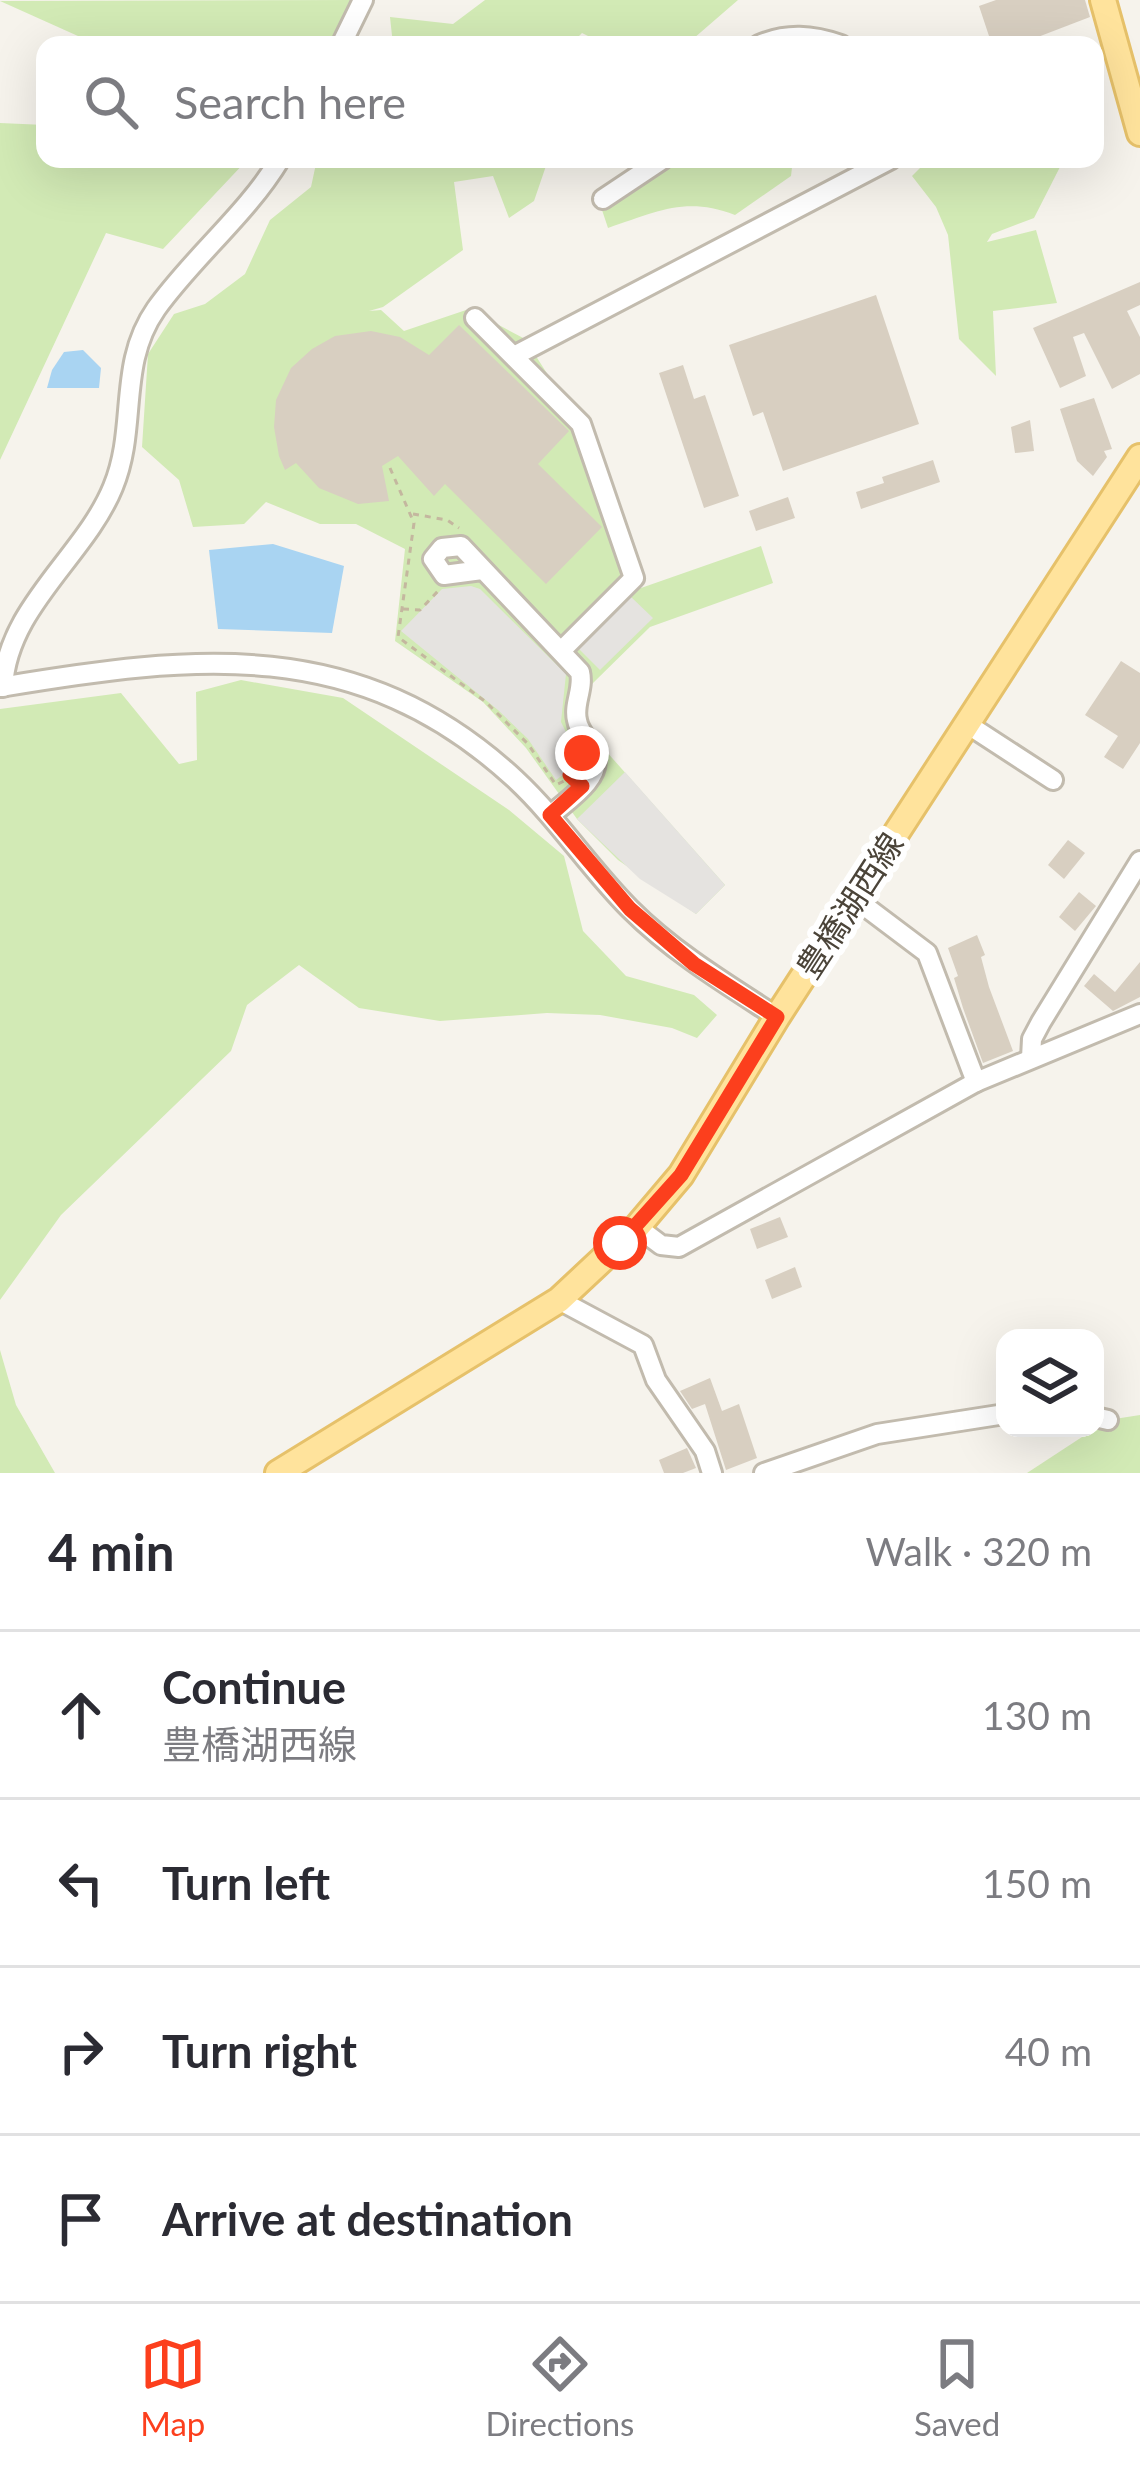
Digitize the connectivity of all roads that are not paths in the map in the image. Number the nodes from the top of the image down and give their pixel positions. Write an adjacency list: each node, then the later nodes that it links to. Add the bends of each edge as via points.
1 (363, 0): 3 (street)
2 (1103, 0): 4 (main road)
3 (345, 36)
4 (1104, 36)
5 (1104, 40): 6 (main road)
6 (1140, 133)
7 (273, 168): 16 (street, via 154,312 132,358 125,451 112,490 12,639)
8 (650, 168): 10 (street)
9 (874, 168): 12 (street)
10 (603, 200)
11 (475, 318): 12 (street)
12 (522, 352): 15 (street, via 580,424 634,578)
13 (1140, 457): 17 (main road, 豊橋湖西線)
14 (482, 570): 15 (street)
15 (561, 651): 19 (street, via 580,672 575,715 596,756 594,772 578,776)
16 (2, 687): 19 (street, via 148,666 285,665 357,684 443,724)
17 (967, 724): 18 (street); 21 (main road, 豊橋湖西線)
18 (1053, 780)
19 (550, 815): 23 (street, via 630,909 694,964)
20 (1140, 861): 24 (street, via 1041,1022)
21 (854, 898): 23 (main road, 豊橋湖西線); 25 (street, via 927,953)
22 (1140, 1014): 24 (street)
23 (777, 1017): 26 (main road, 豊橋湖西線, via 681,1175)
24 (1031, 1058): 25 (street)
25 (976, 1082): 26 (street, via 679,1247)
26 (637, 1227): 27 (main road, 豊橋湖西線)
27 (559, 1300): 29 (main road, 豊橋湖西線); 30 (street, via 643,1345)
28 (996, 1415): 31 (street, via 877,1434)
29 (278, 1473)
30 (712, 1473)
31 (764, 1473)

